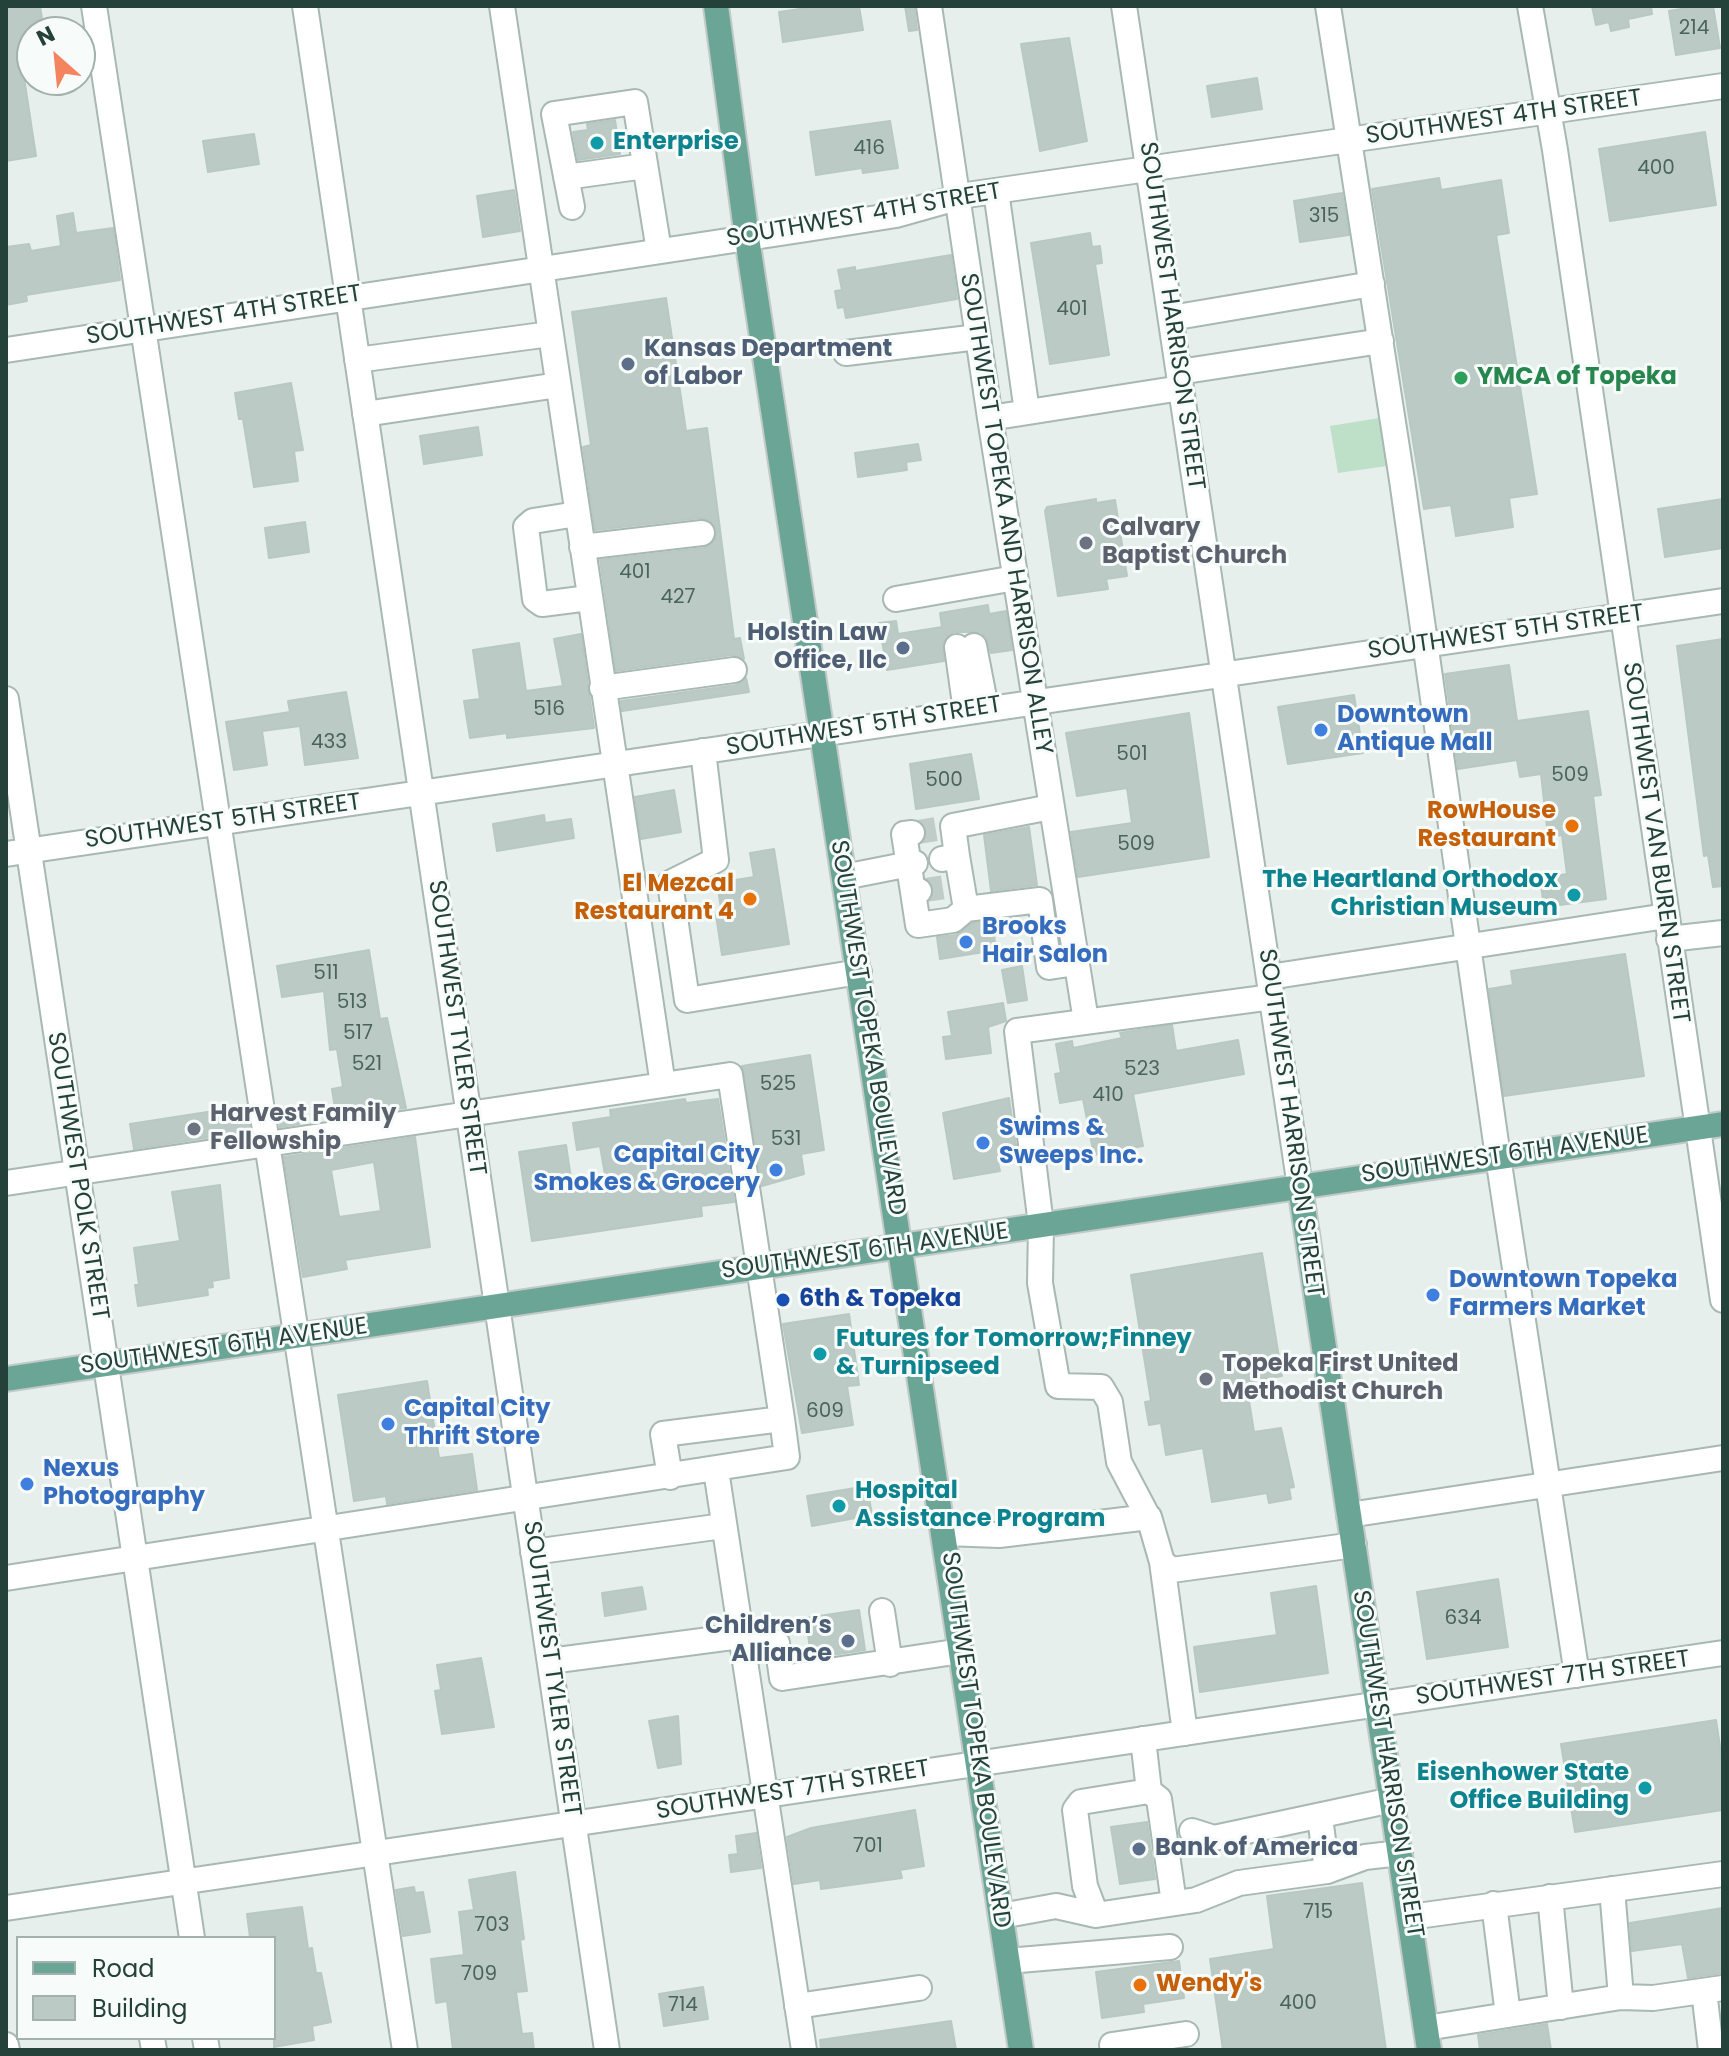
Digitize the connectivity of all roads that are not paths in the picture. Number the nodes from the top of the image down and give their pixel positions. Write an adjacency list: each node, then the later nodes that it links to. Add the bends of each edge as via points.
1 (94, 6): 24 (street)
2 (305, 6): 22 (street, SOUTHWEST TYLER STREET)
3 (502, 6): 20 (street)
4 (716, 6): 18 (main road, SOUTHWEST TOPEKA BOULEVARD)
5 (929, 6): 16 (street, SOUTHWEST TOPEKA AND HARRISON ALLEY)
6 (1124, 6): 13 (street, SOUTHWEST HARRISON STREET)
7 (1328, 6): 11 (street)
8 (1530, 6): 10 (street, SOUTHWEST VAN BUREN STREET)
9 (1723, 86): 10 (street, SOUTHWEST 4TH STREET)
10 (1547, 111): 11 (street, SOUTHWEST 4TH STREET); 43 (street, SOUTHWEST VAN BUREN STREET)
11 (1349, 140): 13 (street, SOUTHWEST 4TH STREET); 21 (street)
12 (645, 166): 14 (street); 14 (street, via 635,102 554,114); 19 (street)
13 (1149, 168): 15 (street, SOUTHWEST 4TH STREET); 23 (street, SOUTHWEST HARRISON STREET)
14 (566, 177): 17 (street)
15 (996, 191): 16 (street, SOUTHWEST 4TH STREET); 33 (street)
16 (957, 198): 18 (street, SOUTHWEST 4TH STREET, via 896,215); 26 (street, SOUTHWEST TOPEKA AND HARRISON ALLEY)
17 (572, 207)
18 (747, 238): 19 (street, SOUTHWEST 4TH STREET); 52 (main road, SOUTHWEST TOPEKA BOULEVARD)
19 (659, 251): 20 (street, SOUTHWEST 4TH STREET)
20 (540, 268): 22 (street, SOUTHWEST 4TH STREET); 25 (street)
21 (1372, 284): 23 (street); 27 (street)
22 (348, 296): 24 (street, SOUTHWEST 4TH STREET); 30 (street, SOUTHWEST TYLER STREET)
23 (1171, 318): 31 (street, SOUTHWEST HARRISON STREET)
24 (143, 328): 28 (street, SOUTHWEST 4TH STREET); 57 (street)
25 (550, 334): 30 (street); 32 (street)
26 (978, 337): 29 (street); 35 (street, SOUTHWEST TOPEKA AND HARRISON ALLEY)
27 (1381, 341): 31 (street); 44 (street)
28 (6, 350)
29 (846, 353)
30 (357, 360): 34 (street, SOUTHWEST TYLER STREET)
31 (1180, 380): 33 (street); 47 (street, SOUTHWEST HARRISON STREET)
32 (558, 385): 34 (street); 36 (street)
33 (1027, 412): 35 (street)
34 (365, 414): 55 (street, SOUTHWEST TYLER STREET)
35 (990, 418): 39 (street, SOUTHWEST TOPEKA AND HARRISON ALLEY)
36 (577, 514): 38 (street); 40 (street, via 533,521 526,527 535,599 542,604)
37 (702, 533): 38 (street)
38 (582, 547): 40 (street)
39 (1015, 578): 41 (street); 50 (street, SOUTHWEST TOPEKA AND HARRISON ALLEY)
40 (589, 598): 48 (street)
41 (896, 599)
42 (1723, 601): 43 (street, SOUTHWEST 5TH STREET)
43 (1621, 616): 44 (street, SOUTHWEST 5TH STREET); 65 (street, SOUTHWEST VAN BUREN STREET)
44 (1426, 645): 47 (street, SOUTHWEST 5TH STREET); 67 (street)
45 (966, 647): 51 (street)
46 (734, 670): 48 (street)
47 (1224, 674): 50 (street, SOUTHWEST 5TH STREET); 70 (street, SOUTHWEST HARRISON STREET)
48 (602, 688): 54 (street)
49 (6, 699): 59 (street, SOUTHWEST POLK STREET)
50 (1036, 700): 51 (street, SOUTHWEST 5TH STREET); 56 (street, SOUTHWEST TOPEKA AND HARRISON ALLEY)
51 (976, 710): 52 (street, SOUTHWEST 5TH STREET)
52 (823, 734): 53 (street, SOUTHWEST 5TH STREET); 61 (main road, SOUTHWEST TOPEKA BOULEVARD)
53 (703, 751): 54 (street, SOUTHWEST 5TH STREET); 69 (street, via 716,860 670,883 687,1000)
54 (613, 765): 55 (street, SOUTHWEST 5TH STREET); 72 (street)
55 (421, 793): 57 (street, SOUTHWEST 5TH STREET); 73 (street, SOUTHWEST TYLER STREET)
56 (1051, 807): 58 (street); 62 (street, SOUTHWEST TOPEKA AND HARRISON ALLEY)
57 (218, 823): 59 (street, SOUTHWEST 5TH STREET); 76 (street)
58 (934, 829): 60 (street, via 904,834); 64 (street)
59 (17, 852): 78 (street, SOUTHWEST POLK STREET)
60 (912, 864): 61 (street); 64 (street, via 918,925 953,920)
61 (844, 877): 69 (main road, SOUTHWEST TOPEKA BOULEVARD)
62 (1066, 897): 63 (street); 68 (street, SOUTHWEST TOPEKA AND HARRISON ALLEY)
63 (1040, 900): 64 (street); 68 (street, via 1049,967)
64 (966, 909)
65 (1667, 927): 66 (street); 67 (street); 75 (street, SOUTHWEST VAN BUREN STREET)
66 (1723, 933)
67 (1468, 948): 70 (street); 77 (street)
68 (1076, 963): 71 (street, SOUTHWEST TOPEKA AND HARRISON ALLEY)
69 (859, 972): 82 (main road, SOUTHWEST TOPEKA BOULEVARD)
70 (1270, 987): 71 (street); 80 (street, SOUTHWEST HARRISON STREET)
71 (1086, 1021): 81 (street, via 1017,1031)
72 (663, 1085): 73 (street); 83 (street, via 730,1075)
73 (469, 1114): 76 (street); 85 (street, SOUTHWEST TYLER STREET)
74 (1723, 1124): 75 (main road, SOUTHWEST 6TH AVENUE)
75 (1697, 1128): 77 (main road, SOUTHWEST 6TH AVENUE); 84 (street, SOUTHWEST VAN BUREN STREET)
76 (267, 1144): 78 (street); 86 (street)
77 (1498, 1157): 80 (main road, SOUTHWEST 6TH AVENUE); 93 (street)
78 (77, 1172): 79 (street); 87 (street, SOUTHWEST POLK STREET)
79 (6, 1183)
80 (1300, 1187): 81 (main road, SOUTHWEST 6TH AVENUE); 95 (main road, SOUTHWEST HARRISON STREET)
81 (1041, 1225): 82 (main road, SOUTHWEST 6TH AVENUE); 96 (street, via 1040,1283 1058,1386 1101,1387 1110,1402 1119,1462)
82 (901, 1246): 83 (main road, SOUTHWEST 6TH AVENUE); 99 (main road, SOUTHWEST TOPEKA BOULEVARD)
83 (760, 1267): 85 (main road, SOUTHWEST 6TH AVENUE); 89 (street)
84 (1723, 1300)
85 (497, 1306): 86 (main road, SOUTHWEST 6TH AVENUE); 94 (street, SOUTHWEST TYLER STREET)
86 (296, 1336): 87 (main road, SOUTHWEST 6TH AVENUE); 98 (street)
87 (106, 1364): 88 (main road, SOUTHWEST 6TH AVENUE); 102 (street, SOUTHWEST POLK STREET)
88 (6, 1379)
89 (782, 1419): 91 (street, via 787,1457); 92 (street, via 663,1434)
90 (1723, 1458): 93 (street)
91 (716, 1470): 92 (street); 97 (street)
92 (670, 1477): 94 (street)
93 (1548, 1487): 95 (street); 111 (street)
94 (525, 1498): 98 (street); 101 (street, SOUTHWEST TYLER STREET)
95 (1349, 1515): 100 (main road, SOUTHWEST HARRISON STREET)
96 (1148, 1517): 99 (street, via 999,1535); 103 (street)
97 (723, 1526): 101 (street); 106 (street)
98 (326, 1530): 102 (street); 122 (street)
99 (944, 1533): 107 (main road, SOUTHWEST TOPEKA BOULEVARD)
100 (1354, 1545): 103 (street, via 1172,1570); 112 (main road, SOUTHWEST HARRISON STREET)
101 (533, 1552): 109 (street, SOUTHWEST TYLER STREET)
102 (133, 1558): 104 (street); 126 (street, SOUTHWEST POLK STREET)
103 (1162, 1562): 113 (street)
104 (6, 1578)
105 (882, 1611): 110 (street)
106 (740, 1636): 109 (street); 110 (street, via 777,1643 782,1678); 117 (street)
107 (961, 1651): 110 (street); 115 (main road, SOUTHWEST TOPEKA BOULEVARD)
108 (1723, 1653): 111 (street, SOUTHWEST 7TH STREET)
109 (550, 1661): 120 (street, SOUTHWEST TYLER STREET)
110 (890, 1664)
111 (1577, 1675): 112 (street, SOUTHWEST 7TH STREET)
112 (1378, 1705): 113 (street, SOUTHWEST 7TH STREET); 118 (main road, SOUTHWEST HARRISON STREET)
113 (1185, 1733): 114 (street, SOUTHWEST 7TH STREET)
114 (1143, 1739): 115 (street, SOUTHWEST 7TH STREET); 116 (street)
115 (978, 1763): 117 (street, SOUTHWEST 7TH STREET); 133 (main road, SOUTHWEST TOPEKA BOULEVARD)
116 (1149, 1791): 121 (street); 132 (street, via 1081,1802 1075,1810 1085,1886)
117 (767, 1796): 120 (street, SOUTHWEST 7TH STREET); 141 (street)
118 (1392, 1800): 119 (street); 123 (main road, SOUTHWEST HARRISON STREET)
119 (1320, 1817): 121 (street, via 1214,1838); 124 (street)
120 (574, 1823): 122 (street, SOUTHWEST 7TH STREET); 147 (street, SOUTHWEST TYLER STREET)
121 (1177, 1827): 129 (street)
122 (375, 1853): 126 (street, SOUTHWEST 7TH STREET); 146 (street)
123 (1400, 1853): 124 (street, via 1365,1857); 134 (main road, SOUTHWEST HARRISON STREET)
124 (1327, 1871): 129 (street, via 1239,1883)
125 (1723, 1874): 127 (street)
126 (183, 1882): 131 (street, SOUTHWEST 7TH STREET); 135 (street, SOUTHWEST POLK STREET)
127 (1612, 1889): 128 (street); 140 (street)
128 (1550, 1897): 130 (street); 142 (street)
129 (1174, 1903): 132 (street)
130 (1494, 1904): 134 (street); 143 (street)
131 (6, 1908)
132 (1096, 1915): 133 (street, via 1056,1906)
133 (1001, 1916): 137 (main road, SOUTHWEST TOPEKA BOULEVARD)
134 (1410, 1917): 145 (main road, SOUTHWEST HARRISON STREET)
135 (192, 1936)
136 (1170, 1947): 137 (street)
137 (1008, 1961): 149 (main road, SOUTHWEST TOPEKA BOULEVARD)
138 (919, 1988): 141 (street)
139 (1713, 1989): 140 (street); 151 (street)
140 (1621, 1997): 142 (street)
141 (797, 2006): 148 (street)
142 (1561, 2007): 143 (street)
143 (1508, 2015): 145 (street)
144 (1186, 2034): 150 (street, via 1112,2045)
145 (1428, 2039)
146 (405, 2050)
147 (607, 2050)
148 (804, 2050)
149 (1021, 2050)
150 (1113, 2050)
151 (1711, 2050)

